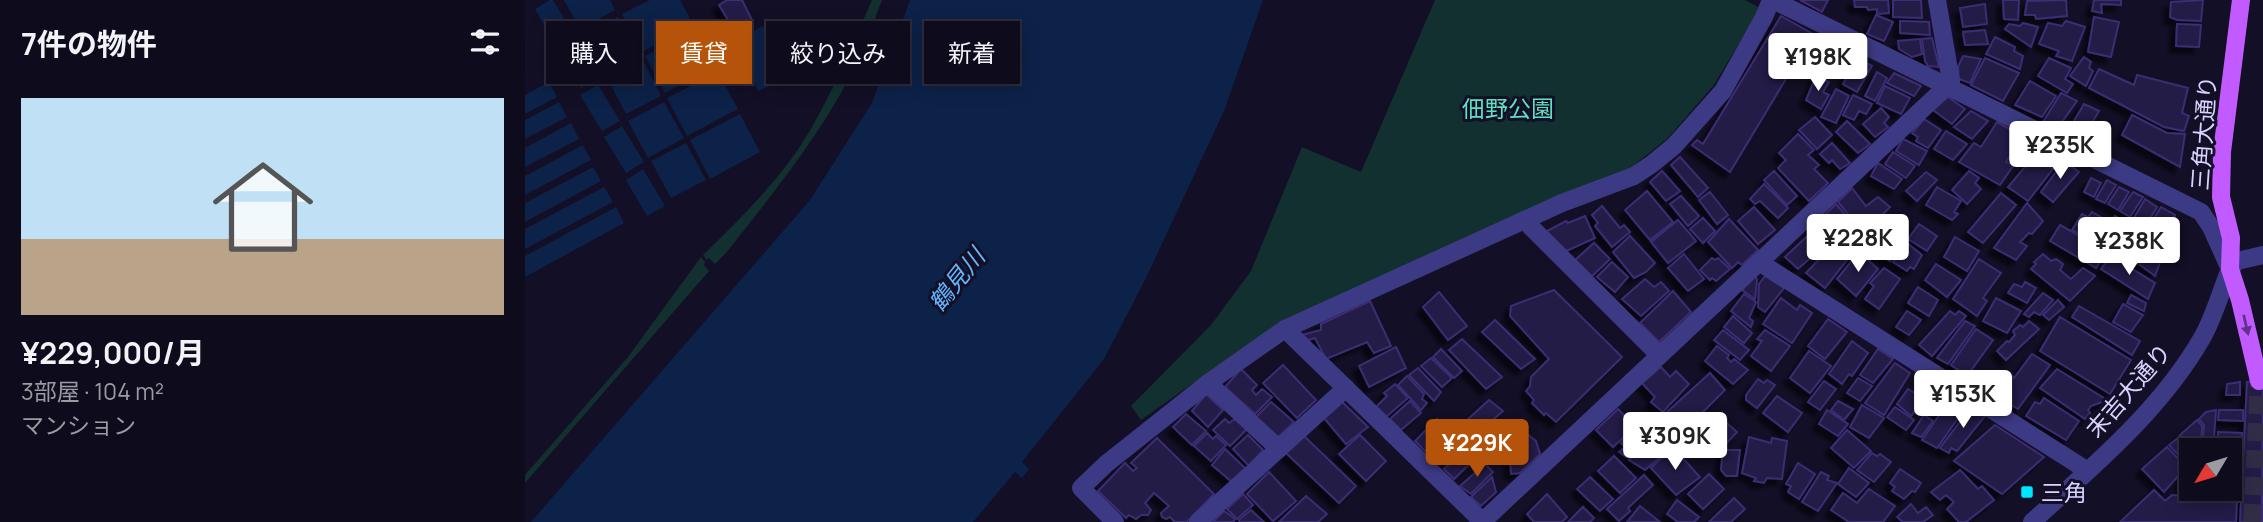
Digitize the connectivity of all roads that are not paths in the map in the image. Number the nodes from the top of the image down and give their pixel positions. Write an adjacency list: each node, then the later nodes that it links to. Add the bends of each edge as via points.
1 (1772, 0): 4 (street); 5 (street, via 1723,91 1674,146 1634,176)
2 (1937, 0): 4 (street, via 1951,81)
3 (2241, 0): 8 (main road, 三角大通り, via 2221,197 2231,238)
4 (1947, 86): 7 (street); 8 (street, via 2201,212)
5 (1524, 220): 10 (street); 11 (street)
6 (2263, 255): 8 (street, via 2237,261)
7 (1759, 262): 11 (street); 16 (street)
8 (2230, 269): 9 (street); 12 (main road, 三角大通り, one-way to 12); 16 (street, 末吉大通り, via 2204,335 2169,388)
9 (2263, 269)
10 (1285, 329): 13 (street); 14 (street)
11 (1659, 355): 19 (street)
12 (2259, 381)
13 (1208, 383): 15 (street); 17 (street, via 1081,488)
14 (1346, 388): 15 (street); 19 (street)
15 (1279, 449): 18 (street)
16 (2088, 471): 20 (street, 末吉大通り)
17 (1115, 522)
18 (1198, 522)
19 (1482, 522)
20 (2032, 522)

